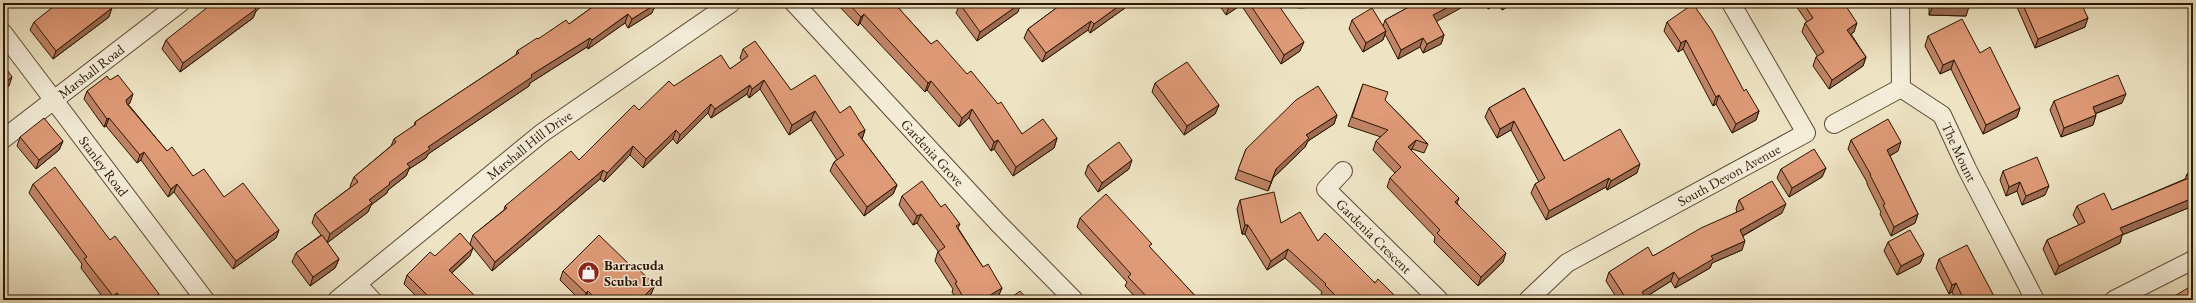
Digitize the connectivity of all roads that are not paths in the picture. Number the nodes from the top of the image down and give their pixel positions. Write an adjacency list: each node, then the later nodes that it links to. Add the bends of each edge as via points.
1 (180, 3): 10 (street, Marshall Road)
2 (731, 3): 15 (street, Marshall Hill Drive, via 542,133)
3 (794, 3): 19 (street, Gardenia Grove, via 999,224)
4 (1299, 3): 5 (lane)
5 (1303, 3)
6 (1731, 3): 21 (street, South Devon Avenue, via 1806,133 1567,264)
7 (1900, 3): 9 (street)
8 (3, 33): 10 (street, Stanley Road)
9 (1901, 88): 11 (street); 22 (street, The Mount, via 1942,115)
10 (54, 100): 12 (street, Marshall Road); 16 (street, Stanley Road)
11 (1834, 124)
12 (3, 139)
13 (1343, 171): 20 (street, Gardenia Crescent, via 1326,189)
14 (2193, 260): 23 (street)
15 (357, 284): 17 (street, Marshall Hill Drive); 18 (street)
16 (205, 300)
17 (337, 300)
18 (372, 300)
19 (1074, 300)
20 (1439, 300)
21 (1528, 300)
22 (2035, 300)
23 (2114, 300)

